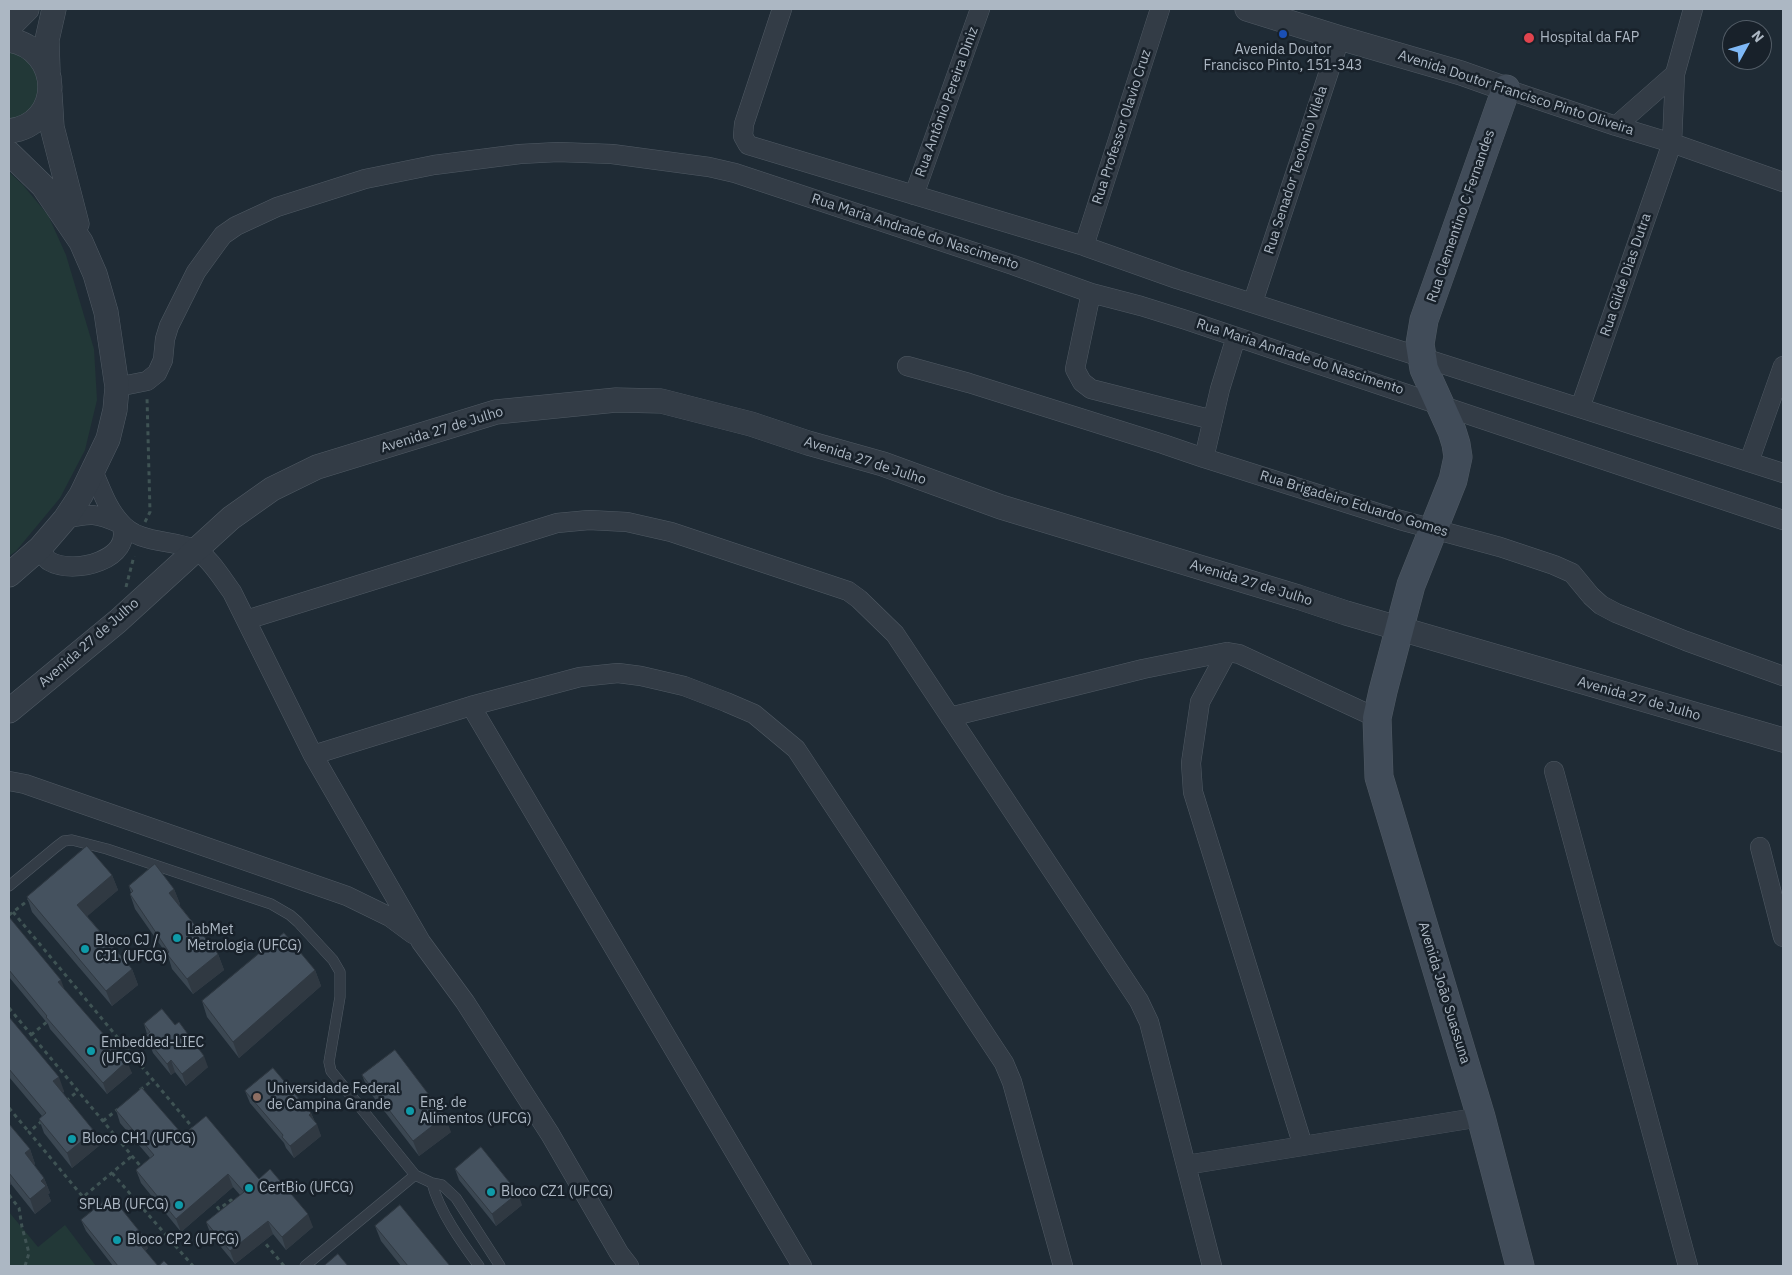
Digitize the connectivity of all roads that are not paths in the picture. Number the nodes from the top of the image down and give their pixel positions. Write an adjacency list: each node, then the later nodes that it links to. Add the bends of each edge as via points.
1 (27, 9): 8 (street)
2 (54, 9): 11 (street, via 47,40)
3 (782, 9): 20 (street, via 744,124 748,145)
4 (980, 9): 20 (street, Rua Antônio Pereira Diniz)
5 (1160, 9): 22 (street, Rua Professor Olavio Cruz)
6 (1247, 9): 9 (street, Avenida Doutor Francisco Pinto Oliveira)
7 (1693, 9): 12 (street, Rua Gilde Dias Dutra)
8 (9, 27)
9 (1340, 38): 13 (street, Avenida Doutor Francisco Pinto Oliveira); 24 (street, Rua Senador Teotonio Vilela)
10 (9, 40): 11 (street, via 34,49)
11 (48, 71): 14 (street)
12 (1675, 74): 15 (street); 17 (street, Rua Gilde Dias Dutra)
13 (1506, 89): 15 (street, Avenida Doutor Francisco Pinto Oliveira); 26 (main road, Rua Clementino C Fernandes, via 1424,320)
14 (50, 94): 16 (street, via 46,105 32,122); 21 (street, via 52,127)
15 (1616, 126): 17 (street, Avenida Doutor Francisco Pinto Oliveira)
16 (9, 131)
17 (1672, 143): 19 (street, Avenida Doutor Francisco Pinto Oliveira); 31 (street, Rua Gilde Dias Dutra)
18 (9, 153): 21 (street, via 43,186)
19 (1783, 182)
20 (914, 194): 22 (street)
21 (81, 242): 29 (street, via 106,312)
22 (1084, 246): 24 (street)
23 (1091, 294): 25 (street, Rua Maria Andrade do Nascimento, via 1142,306); 29 (street, Rua Maria Andrade do Nascimento, via 758,180 709,167 612,154 558,152 487,157 365,179 291,202 236,226 213,247 196,272 169,326 160,368 147,381); 32 (street, via 1075,369 1082,382 1090,389)
24 (1253, 302): 26 (street)
25 (1236, 337): 30 (street, Rua Maria Andrade do Nascimento); 32 (street)
26 (1421, 354): 30 (main road); 31 (street)
27 (907, 366): 33 (street, Rua Brigadeiro Eduardo Gomes)
28 (1783, 366): 34 (street)
29 (117, 387): 35 (street, via 108,439)
30 (1435, 397): 38 (street, Rua Maria Andrade do Nascimento); 40 (main road, via 1454,438 1458,458)
31 (1580, 408): 34 (street)
32 (1213, 420): 33 (street)
33 (1204, 458): 40 (street, Rua Brigadeiro Eduardo Gomes)
34 (1750, 462): 36 (street)
35 (93, 472): 37 (street); 39 (street, via 107,504)
36 (1783, 474)
37 (65, 519): 39 (street, via 100,515); 41 (street)
38 (1783, 520)
39 (121, 524): 41 (street, via 124,532 121,545 103,559 83,567 62,567 47,560); 42 (street, via 139,535)
40 (1433, 530): 45 (main road, via 1411,585); 47 (street, Rua Brigadeiro Eduardo Gomes, via 1564,568 1601,605 1686,641)
41 (40, 548): 43 (street)
42 (195, 549): 44 (street, via 215,568); 45 (street, Avenida 27 de Julho, via 272,489 317,468 496,412 616,400 661,402 751,424 883,464 1009,509); 49 (street, Avenida 27 de Julho, via 118,621)
43 (9, 576)
44 (246, 620): 50 (street, via 556,523 589,520 627,522 671,532 848,591 895,634); 53 (street)
45 (1400, 628): 51 (main road); 52 (street, Avenida 27 de Julho)
46 (1227, 652): 50 (street, via 1142,668); 51 (street, via 1239,654); 61 (street, via 1200,702 1191,763 1193,792)
47 (1783, 676)
48 (471, 706): 53 (street); 69 (street); 70 (street, via 580,677 618,673 684,686 754,714 796,748 1004,1063)
49 (9, 711)
50 (950, 717): 62 (street, via 1139,1000 1149,1022)
51 (1377, 718): 60 (main road, Avenida João Suassuna, via 1379,777)
52 (1783, 740)
53 (313, 755): 59 (street)
54 (1554, 771): 73 (street)
55 (9, 781): 59 (street, via 347,896 390,917)
56 (1760, 847): 58 (street)
57 (9, 886): 63 (lane, via 64,841 72,840 271,904 290,915 333,960 340,972 340,997 330,1071)
58 (1783, 938)
59 (421, 942): 65 (street, via 465,1002 550,1134)
60 (1481, 1117): 61 (street); 72 (main road, Avenida João Suassuna)
61 (1303, 1146): 62 (street)
62 (1186, 1165): 71 (street)
63 (415, 1175): 64 (lane); 66 (lane)
64 (432, 1183): 67 (lane, via 436,1198); 68 (lane, via 442,1185 456,1198)
65 (622, 1262)
66 (306, 1266)
67 (479, 1266)
68 (500, 1266)
69 (802, 1266)
70 (1063, 1266)
71 (1212, 1266)
72 (1520, 1266)
73 (1688, 1266)

